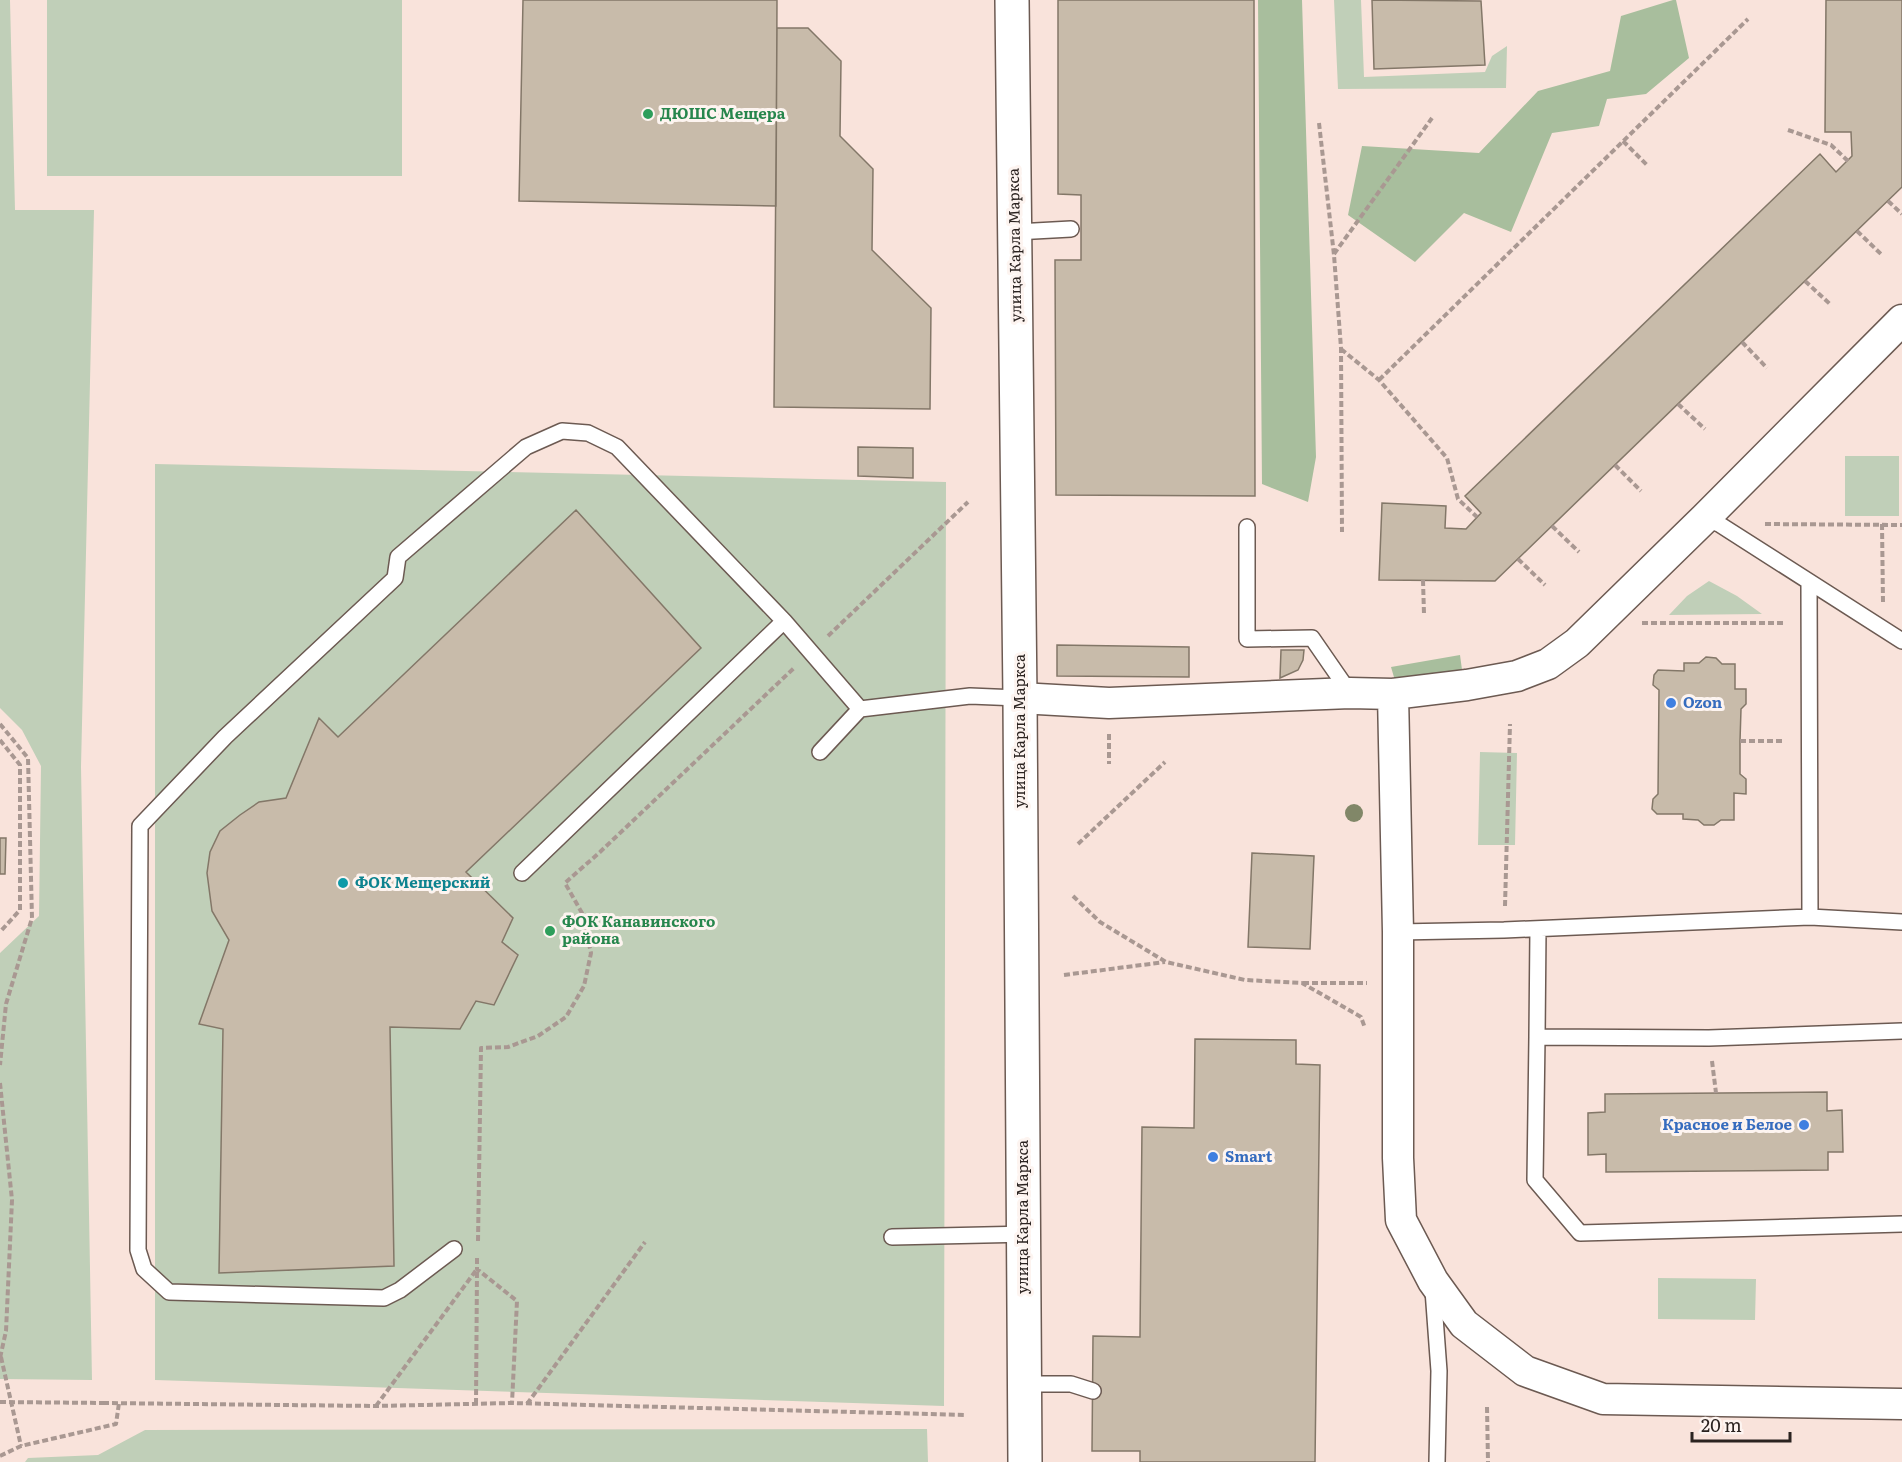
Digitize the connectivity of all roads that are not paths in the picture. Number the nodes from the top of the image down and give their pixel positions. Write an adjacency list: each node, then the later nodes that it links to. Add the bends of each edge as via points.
1 (1012, 0): 3 (main road, улица Карла Маркса)
2 (1071, 229): 3 (lane)
3 (1015, 232): 12 (main road, улица Карла Маркса)
4 (1902, 320): 5 (street)
5 (1712, 521): 7 (lane); 11 (street, via 1577,643 1548,664 1517,676)
6 (1247, 527): 10 (lane, via 1247,639 1312,638)
7 (1809, 583): 9 (lane); 16 (lane)
8 (784, 621): 13 (lane); 15 (lane); 25 (lane, via 617,447 588,433 562,431 526,447 398,557 395,578 225,737 140,826 138,1250 144,1269 169,1293 384,1298)
9 (1902, 641)
10 (1350, 693): 11 (street); 12 (street, via 1109,703)
11 (1393, 694): 19 (street)
12 (1020, 698): 13 (lane, via 970,696); 23 (main road, улица Карла Маркса)
13 (860, 708): 14 (lane)
14 (820, 752)
15 (522, 873)
16 (1810, 917): 17 (lane); 18 (lane)
17 (1902, 922)
18 (1538, 929): 19 (lane); 21 (lane)
19 (1398, 932): 26 (street, via 1401,1220)
20 (1902, 1031): 21 (lane, via 1709,1038)
21 (1537, 1036): 22 (lane, via 1534,1180 1580,1233)
22 (1902, 1224)
23 (1024, 1234): 24 (lane); 27 (main road, улица Карла Маркса)
24 (892, 1236)
25 (454, 1249)
26 (1432, 1281): 29 (street, via 1464,1324 1525,1371 1603,1399); 31 (lane, via 1439,1371)
27 (1024, 1384): 28 (lane, via 1071,1384); 30 (main road, улица Карла Маркса)
28 (1093, 1391)
29 (1902, 1404)
30 (1025, 1462)
31 (1437, 1462)

